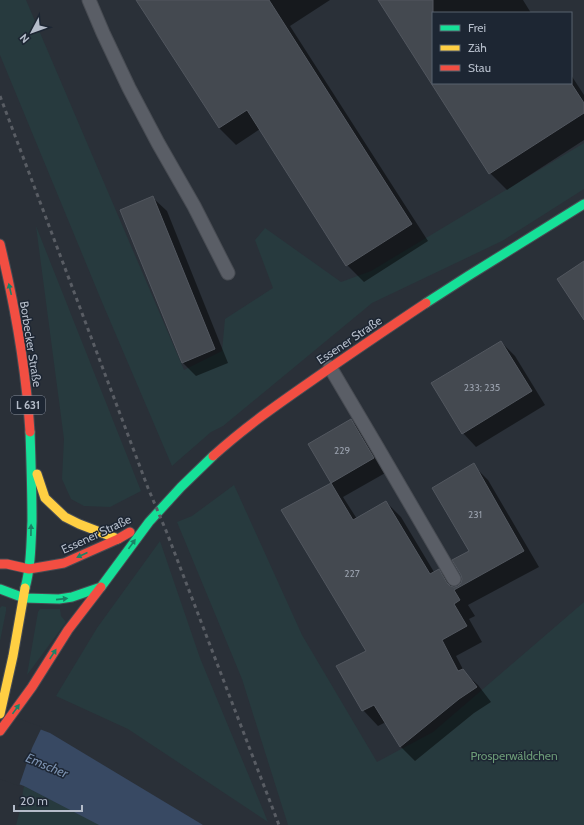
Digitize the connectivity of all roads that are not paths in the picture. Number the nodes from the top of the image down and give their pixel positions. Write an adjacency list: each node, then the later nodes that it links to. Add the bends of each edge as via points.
1 (89, 0): 4 (lane, via 129,88)
2 (584, 204): 5 (main road, Essener Straße, via 468,276)
3 (0, 244): 6 (main road, Borbecker Straße / L 631, one-way to 3, via 15,310)
4 (228, 273)
5 (330, 367): 7 (main road, Essener Straße, via 234,437 181,487); 11 (lane)
6 (32, 450): 8 (main road, via 38,478 45,498 50,504 65,517); 10 (main road, Borbecker Straße / L 631, one-way to 6)
7 (149, 522): 8 (main road, Essener Straße); 12 (main road, Essener Straße, one-way to 7)
8 (118, 539): 10 (main road, Essener Straße, one-way to 10, via 64,563)
9 (0, 564): 10 (main road, Essener Straße)
10 (29, 569): 14 (main road, L 631)
11 (454, 578)
12 (101, 587): 14 (main road, one-way to 12, via 59,599); 16 (main road, Essener Straße, one-way to 12, via 68,630)
13 (0, 589): 14 (main road)
14 (24, 598): 15 (main road, L 631)
15 (0, 714)
16 (0, 731)

